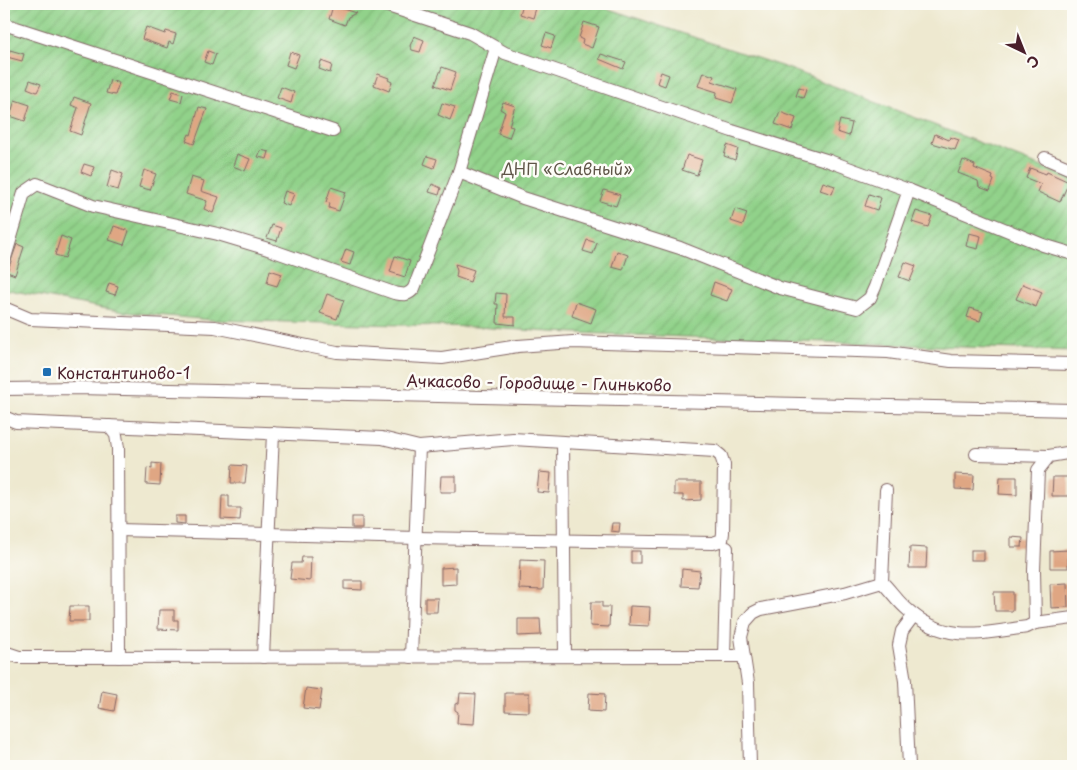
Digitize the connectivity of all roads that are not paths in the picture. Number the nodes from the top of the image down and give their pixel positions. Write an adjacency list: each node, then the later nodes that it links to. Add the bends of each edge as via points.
1 (382, 4): 3 (street, via 470,33)
2 (4, 24): 4 (street)
3 (496, 48): 7 (street); 8 (street)
4 (332, 131)
5 (1044, 158): 6 (street)
6 (1073, 170)
7 (458, 172): 8 (street, via 523,198 680,248 780,288 857,308 870,298 875,287); 10 (street, via 410,294 404,295 218,234 93,206 37,184 24,193)
8 (909, 190): 9 (street, via 1043,245)
9 (1073, 254)
10 (4, 261)
11 (4, 308): 12 (street, via 30,319 215,327 337,352 442,358 518,346 573,342 888,352 951,361)
12 (1073, 364)
13 (4, 389): 14 (street, Ачкасово - Городище - Глиньково, via 88,388)
14 (1073, 410)
15 (4, 417): 16 (street, via 16,422)
16 (109, 426): 17 (street); 24 (street, via 116,436 118,448)
17 (272, 433): 19 (street, via 382,438); 25 (street)
18 (563, 442): 19 (street, via 513,439); 27 (street); 27 (street, via 715,451 724,465 722,540 713,543)
19 (419, 447): 26 (street)
20 (1073, 452): 22 (street)
21 (976, 454): 22 (street)
22 (1049, 456): 32 (street, via 1038,470 1034,570)
23 (886, 490): 29 (street)
24 (118, 530): 25 (street); 37 (street)
25 (269, 535): 26 (street); 38 (street)
26 (417, 538): 27 (street); 39 (street)
27 (564, 540): 34 (street)
28 (727, 548): 35 (street)
29 (882, 582): 30 (street); 36 (street, via 845,594 752,612 741,637)
30 (914, 615): 32 (street, via 946,633 994,631); 41 (street, via 902,631 899,645 905,682)
31 (1073, 618): 32 (street)
32 (1036, 623)
33 (4, 652): 37 (street, via 20,657)
34 (565, 656): 35 (street); 39 (street)
35 (724, 656): 36 (street)
36 (742, 656): 40 (street, via 748,683)
37 (119, 657): 38 (street)
38 (263, 657): 39 (street)
39 (411, 657)
40 (750, 766)
41 (909, 766)

